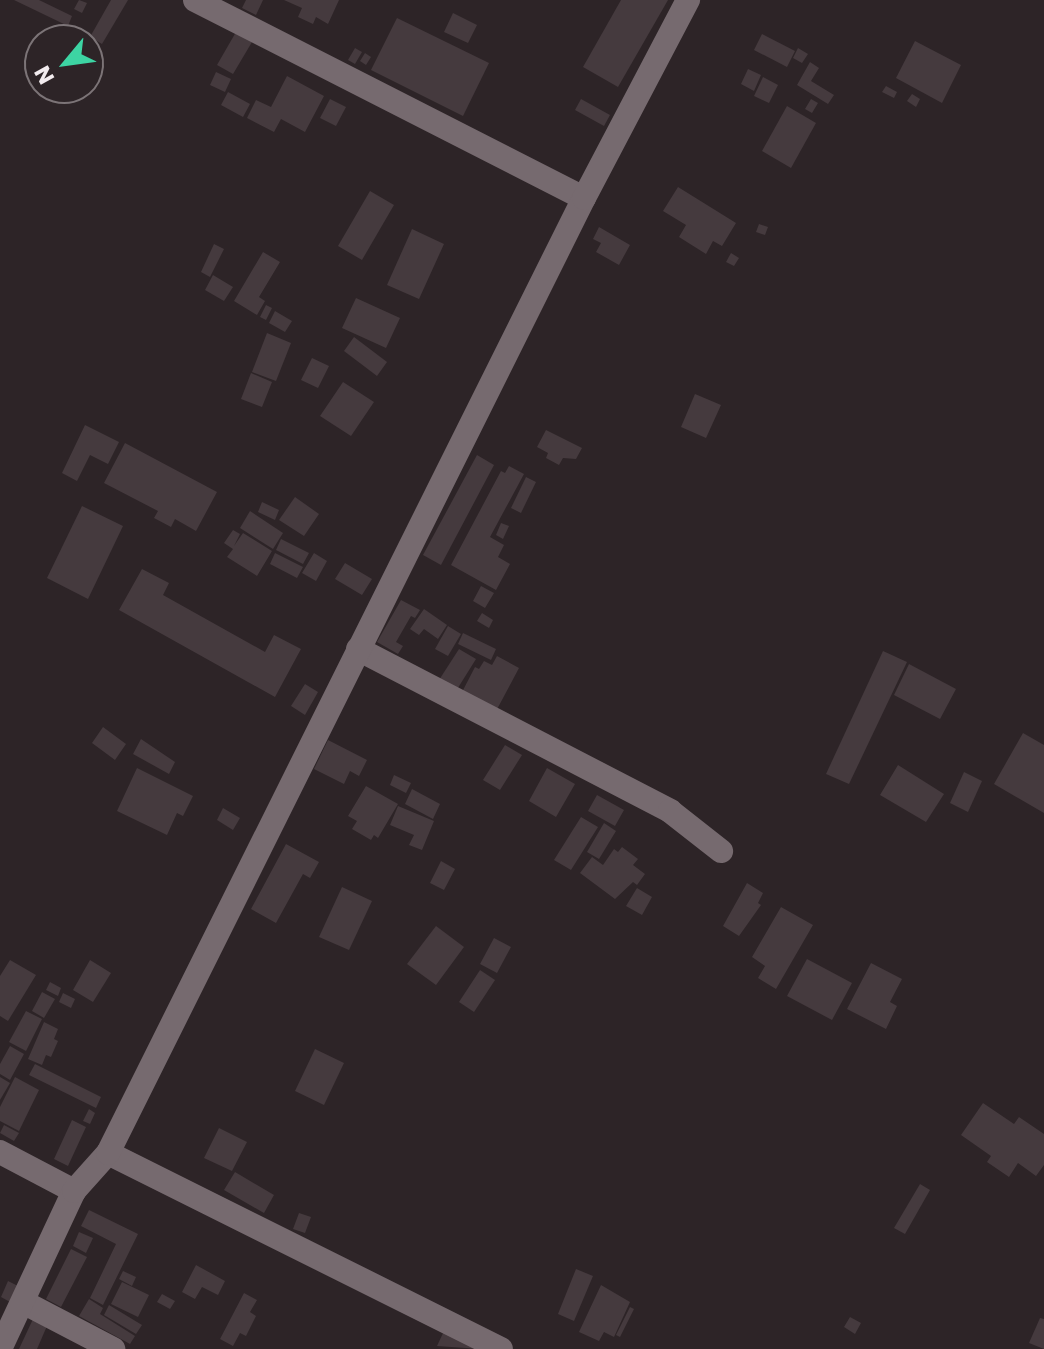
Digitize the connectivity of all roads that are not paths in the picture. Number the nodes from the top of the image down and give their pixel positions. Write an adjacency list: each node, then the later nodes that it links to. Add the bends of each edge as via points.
1 (195, 0): 3 (street)
2 (688, 0): 3 (street)
3 (584, 198): 4 (street)
4 (358, 649): 5 (street, via 670,811); 7 (street)
5 (721, 851)
6 (0, 1152): 8 (street)
7 (108, 1153): 8 (street); 12 (street)
8 (74, 1191): 9 (street)
9 (23, 1302): 10 (street); 11 (street)
10 (0, 1349)
11 (113, 1349)
12 (501, 1349)

